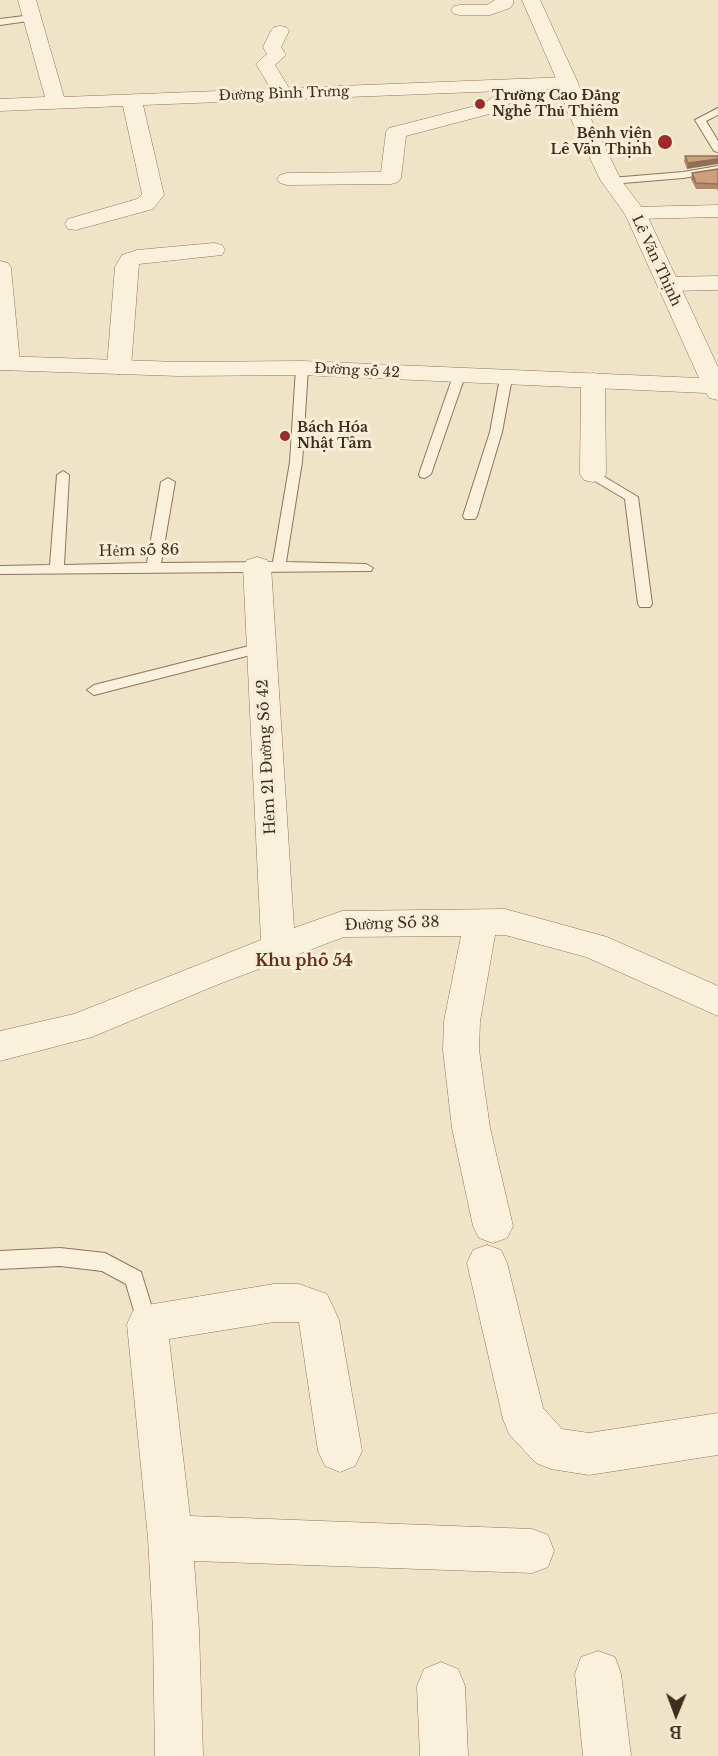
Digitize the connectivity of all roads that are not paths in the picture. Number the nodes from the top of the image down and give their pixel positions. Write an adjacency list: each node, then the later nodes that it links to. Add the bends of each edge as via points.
1 (504, 0): 4 (street, via 504,4 490,10)
2 (531, 0): 7 (street, Lê Văn Thịnh)
3 (29, 9): 5 (lane); 11 (street)
4 (460, 10)
5 (0, 22)
6 (280, 31): 9 (street, via 272,47 277,55 265,64)
7 (568, 83): 8 (street, Đường Bình Trưng); 17 (street, Lê Văn Thịnh, via 577,111)
8 (526, 85): 9 (street, Đường Bình Trưng); 16 (street, via 490,108 396,132 391,178)
9 (283, 93): 10 (street, Đường Bình Trưng)
10 (132, 101): 11 (street, Đường Bình Trưng); 20 (street, via 153,195 145,204)
11 (56, 102): 12 (street, Đường Bình Trưng)
12 (0, 105)
13 (718, 111): 14 (lane, via 700,120)
14 (718, 149)
15 (718, 169): 17 (lane)
16 (288, 179)
17 (611, 181): 19 (street, Lê Văn Thịnh)
18 (718, 211): 19 (street)
19 (635, 213): 24 (street, Lê Văn Thịnh)
20 (76, 224)
21 (214, 250): 26 (street, via 130,260 126,267)
22 (0, 268): 25 (street)
23 (718, 283): 24 (street)
24 (668, 284): 31 (street, Lê Văn Thịnh)
25 (4, 363): 26 (street, Đường số 42)
26 (119, 367): 27 (street, Đường số 42)
27 (302, 368): 28 (street, Đường số 42); 37 (lane, Hẻm 21 Đường Số 42, via 296,462)
28 (459, 375): 29 (street, Đường số 42); 32 (lane)
29 (506, 378): 30 (street, Đường số 42); 36 (lane, via 496,432)
30 (593, 380): 31 (street, Đường số 42); 33 (street)
31 (716, 388)
32 (425, 474)
33 (594, 474): 42 (lane, via 631,497)
34 (63, 475): 40 (lane)
35 (168, 482): 38 (lane)
36 (470, 516)
37 (268, 566): 38 (lane, Hẻm số 86); 39 (lane, Hẻm số 86); 43 (street, Hẻm 21 Đường Số 42)
38 (153, 567): 40 (lane, Hẻm số 86)
39 (366, 568)
40 (57, 569): 41 (lane, Hẻm số 86)
41 (0, 570)
42 (645, 604)
43 (261, 648): 44 (lane); 46 (street, Hẻm 21 Đường Số 42)
44 (94, 690)
45 (481, 922): 46 (street, Đường Số 38, via 342,924); 47 (street, Đường Số 38, via 505,922 595,946); 51 (street, via 462,1021 461,1050 490,1245 524,1419 551,1448 589,1454)
46 (278, 948): 48 (street, Đường Số 38, via 79,1027)
47 (718, 1002)
48 (0, 1046)
49 (0, 1260): 50 (lane, via 60,1257 105,1262 134,1278)
50 (147, 1324): 52 (street, via 274,1303 313,1307 319,1320); 53 (street)
51 (718, 1434)
52 (340, 1451)
53 (170, 1538): 54 (street); 57 (street)
54 (532, 1551)
55 (598, 1674): 59 (street)
56 (441, 1686): 58 (street)
57 (179, 1756)
58 (444, 1756)
59 (607, 1756)

